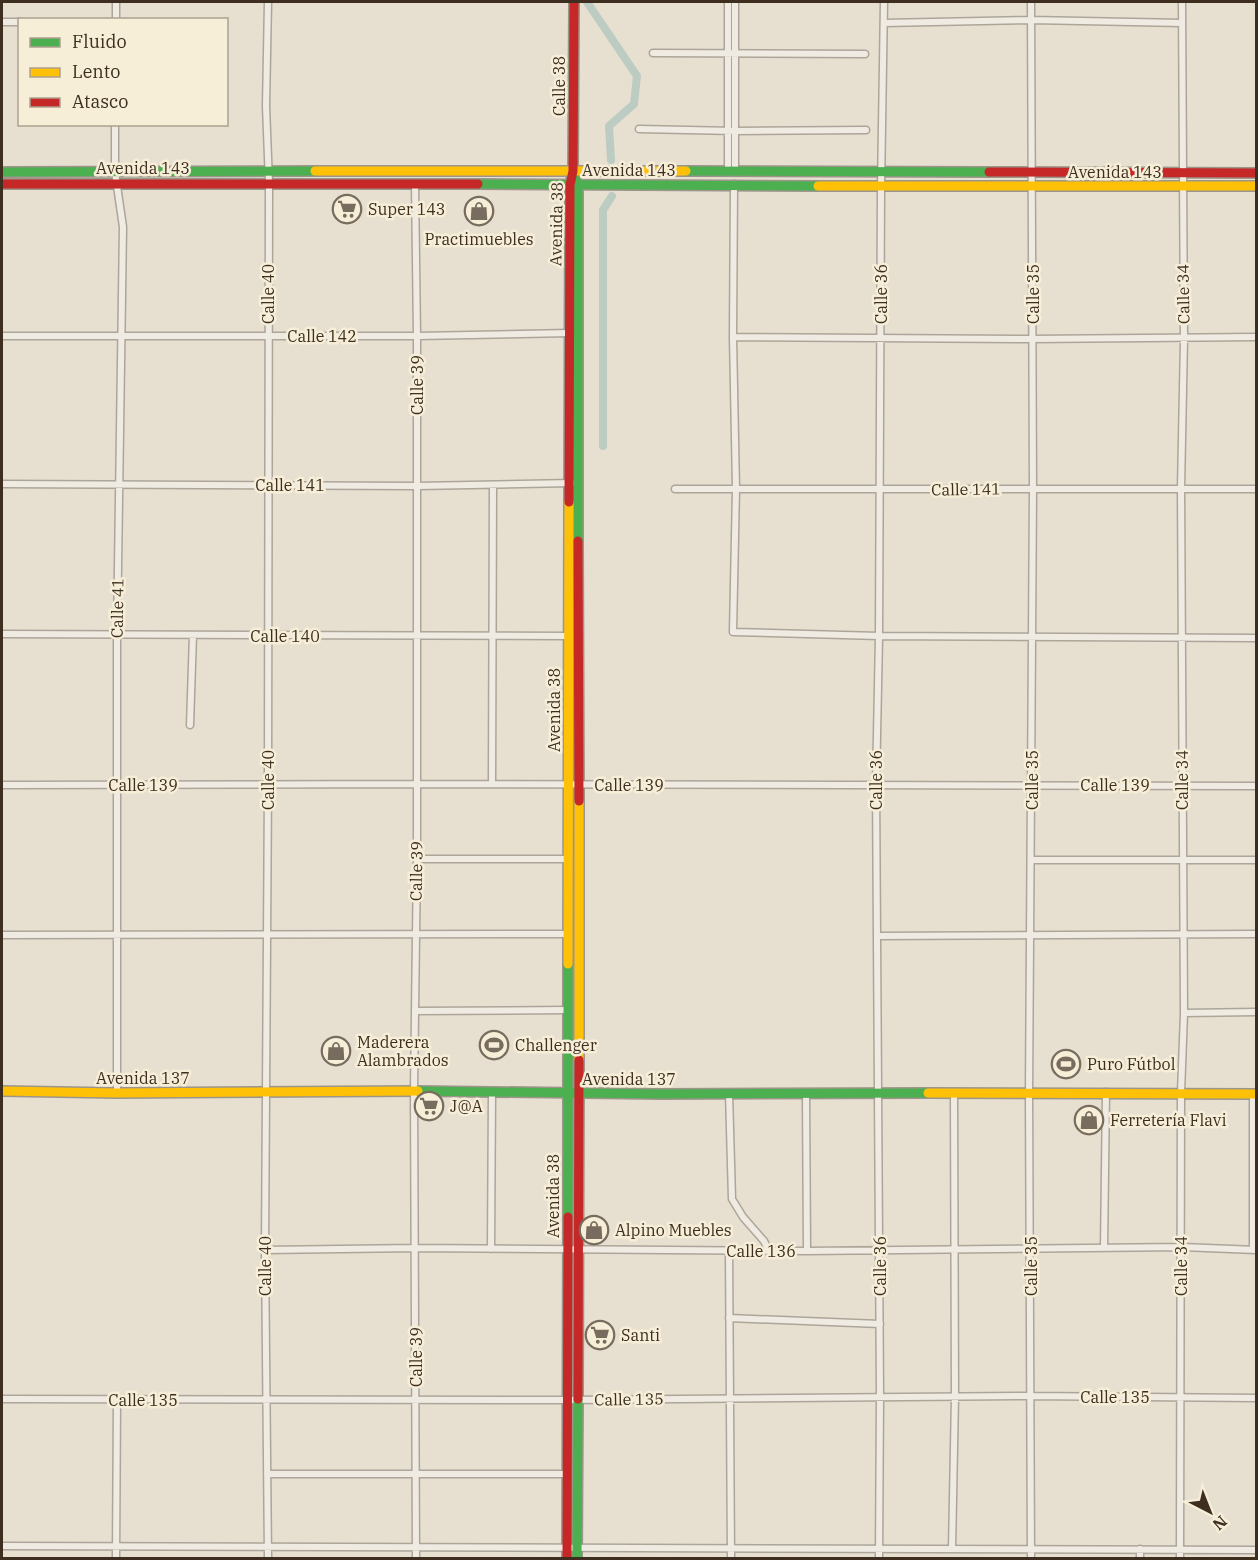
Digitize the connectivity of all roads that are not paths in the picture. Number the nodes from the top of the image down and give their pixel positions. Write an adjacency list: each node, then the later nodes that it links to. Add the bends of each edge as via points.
1 (116, 2): 9 (street)
2 (268, 2): 28 (street, Calle 40)
3 (574, 2): 22 (main road, Calle 38)
4 (728, 2): 16 (street)
5 (735, 2): 16 (street)
6 (884, 2): 13 (street, Calle 36)
7 (1031, 2): 10 (street, Calle 35)
8 (1182, 2): 14 (street, Calle 34)
9 (116, 18)
10 (1031, 20): 13 (street); 14 (street); 26 (street, Calle 35)
11 (2, 22): 12 (street)
12 (18, 22)
13 (884, 23): 29 (street, Calle 36)
14 (1182, 23): 27 (street, Calle 34)
15 (653, 53): 16 (street)
16 (732, 54): 17 (street); 21 (street)
17 (866, 54)
18 (115, 126): 24 (street, Calle 41)
19 (639, 129): 21 (street)
20 (866, 130): 21 (street)
21 (732, 131): 25 (street)
22 (573, 171): 25 (main road, Avenida 143); 28 (main road, Avenida 143); 36 (main road, Avenida 38)
23 (2, 172): 24 (main road, Avenida 143)
24 (115, 172): 28 (main road, Avenida 143); 31 (street, Calle 41)
25 (732, 172): 29 (main road, Avenida 143)
26 (1031, 172): 27 (main road, Avenida 143); 29 (main road, Avenida 143); 39 (street, Calle 35)
27 (1182, 172): 30 (main road, Avenida 143); 37 (street, Calle 34)
28 (268, 173): 32 (street, Calle 40)
29 (881, 173): 40 (street, Calle 36)
30 (1257, 173)
31 (117, 183): 32 (main road, Avenida 143); 33 (main road, Avenida 143); 45 (street, Calle 41, via 123,226)
32 (269, 183): 34 (main road, Avenida 143); 43 (street, Calle 40)
33 (2, 184)
34 (415, 184): 36 (main road, Avenida 143); 44 (street, Calle 39)
35 (734, 184): 36 (main road, Avenida 143); 40 (main road, Avenida 143); 46 (street)
36 (574, 185): 41 (main road, Avenida 38); 51 (main road, Avenida 38)
37 (1182, 186): 38 (main road, Avenida 143); 39 (main road, Avenida 143); 50 (street, Calle 34)
38 (1257, 186)
39 (1033, 187): 40 (main road, Avenida 143); 49 (street, Calle 35)
40 (881, 188): 47 (street, Calle 36)
41 (570, 333): 44 (street, Calle 142); 51 (main road, Avenida 38)
42 (2, 336): 45 (street, Calle 142)
43 (268, 336): 44 (street, Calle 142); 45 (street, Calle 142); 54 (street, Calle 40)
44 (417, 336): 55 (street, Calle 39)
45 (120, 337): 53 (street, Calle 41)
46 (733, 337): 47 (street); 60 (street)
47 (881, 337): 49 (street); 62 (street, Calle 36)
48 (1257, 337): 50 (street)
49 (1032, 339): 50 (street); 57 (street, Calle 35)
50 (1184, 339): 58 (street, Calle 34)
51 (574, 483): 56 (street, Calle 141); 69 (main road, Avenida 38); 79 (main road, Avenida 38)
52 (2, 484): 53 (street, Calle 141)
53 (119, 485): 54 (street, Calle 141); 64 (street, Calle 41)
54 (268, 485): 55 (street, Calle 141); 66 (street, Calle 40)
55 (417, 486): 56 (street, Calle 141); 67 (street, Calle 39)
56 (494, 486): 68 (street)
57 (1034, 488): 58 (street, Calle 141); 62 (street, Calle 141); 71 (street, Calle 35)
58 (1181, 488): 61 (street, Calle 141); 72 (street, Calle 34)
59 (675, 489): 60 (street, Calle 141)
60 (736, 489): 62 (street, Calle 141); 70 (street, via 733,632)
61 (1257, 489)
62 (880, 490): 70 (street, Calle 36)
63 (2, 634): 64 (street, Calle 140)
64 (117, 635): 65 (street, Calle 140); 75 (street, Calle 41)
65 (193, 635): 66 (street, Calle 140); 74 (street)
66 (268, 636): 67 (street, Calle 140); 78 (street, Calle 40)
67 (416, 636): 68 (street, Calle 140); 76 (street, Calle 39)
68 (492, 636): 69 (street, Calle 140); 77 (street)
69 (569, 636): 79 (main road, Avenida 38)
70 (879, 636): 71 (street); 80 (street, Calle 36)
71 (1031, 637): 72 (street); 81 (street, Calle 35)
72 (1183, 638): 73 (street); 82 (street, Calle 34)
73 (1257, 638)
74 (190, 724)
75 (118, 784): 78 (street, Calle 139); 83 (street, Calle 139); 94 (street, Calle 41)
76 (416, 784): 77 (street, Calle 139); 78 (street, Calle 139); 86 (street, Calle 39)
77 (492, 784): 79 (street, Calle 139)
78 (268, 785): 95 (street, Calle 40)
79 (574, 785): 80 (street, Calle 139); 85 (main road, Avenida 38); 109 (main road, Avenida 38)
80 (876, 785): 81 (street, Calle 139); 98 (street, Calle 36)
81 (1032, 785): 82 (street, Calle 139); 87 (street, Calle 35)
82 (1181, 785): 84 (street, Calle 139); 88 (street, Calle 34)
83 (2, 786)
84 (1257, 786)
85 (569, 859): 86 (street); 90 (main road, Avenida 38)
86 (417, 860): 96 (street, Calle 39)
87 (1031, 860): 88 (street); 91 (street, Calle 35)
88 (1183, 860): 89 (street); 97 (street, Calle 34)
89 (1257, 860)
90 (569, 934): 96 (street); 99 (main road, Avenida 38)
91 (1030, 934): 97 (street); 98 (street); 111 (street, Calle 35)
92 (1257, 934): 97 (street)
93 (2, 935): 94 (street)
94 (117, 935): 95 (street); 107 (street, Calle 41)
95 (267, 935): 96 (street); 108 (street, Calle 40)
96 (415, 935): 100 (street, Calle 39)
97 (1183, 935): 102 (street, Calle 34)
98 (878, 936): 115 (street, Calle 36)
99 (569, 1010): 100 (street); 109 (main road, Avenida 38)
100 (416, 1011): 104 (street, Calle 39)
101 (1257, 1012): 102 (street)
102 (1184, 1013): 112 (street, Calle 34)
103 (2, 1091): 107 (main road, Avenida 137)
104 (414, 1091): 105 (main road, Avenida 137); 108 (main road, Avenida 137); 118 (street, Calle 39)
105 (492, 1092): 109 (main road, Avenida 137); 121 (street)
106 (1106, 1092): 111 (main road, Avenida 137); 112 (main road, Avenida 137); 120 (street)
107 (117, 1093): 108 (main road, Avenida 137)
108 (266, 1093): 122 (street, Calle 40)
109 (574, 1093): 113 (main road, Avenida 137); 123 (main road, Avenida 38); 124 (main road, Avenida 38)
110 (954, 1093): 111 (main road, Avenida 137); 115 (main road, Avenida 137); 125 (street)
111 (1029, 1093): 119 (street, Calle 35)
112 (1181, 1093): 116 (main road, Avenida 137); 117 (street, Calle 34)
113 (729, 1094): 114 (main road, Avenida 137); 128 (street, via 732,1199 764,1240)
114 (806, 1094): 115 (main road, Avenida 137); 129 (street)
115 (878, 1094): 130 (street, Calle 36)
116 (1255, 1094): 126 (street)
117 (1182, 1247): 120 (street, Calle 136); 126 (street, Calle 136); 136 (street, Calle 34)
118 (416, 1248): 121 (street, Calle 136); 122 (street, Calle 136); 141 (street, Calle 39)
119 (1031, 1248): 120 (street, Calle 136); 125 (street, Calle 136); 133 (street, Calle 35)
120 (1104, 1248)
121 (491, 1249): 123 (street, Calle 136)
122 (265, 1250): 140 (street, Calle 40)
123 (568, 1250): 124 (street, Calle 136); 143 (main road, Avenida 38)
124 (579, 1250): 127 (street, Calle 136); 143 (main road, Avenida 38)
125 (955, 1250): 130 (street, Calle 136); 135 (street)
126 (1255, 1250)
127 (729, 1251): 128 (street, Calle 136); 131 (street)
128 (766, 1251): 129 (street, Calle 136)
129 (807, 1251): 130 (street, Calle 136)
130 (880, 1251): 132 (street, Calle 36)
131 (729, 1318): 132 (street); 137 (street)
132 (880, 1324): 134 (street, Calle 36)
133 (1030, 1396): 135 (street, Calle 135); 136 (street, Calle 135); 156 (street, Calle 35)
134 (880, 1397): 135 (street, Calle 135); 137 (street, Calle 135); 152 (street, Calle 36)
135 (955, 1397): 154 (street)
136 (1180, 1397): 138 (street, Calle 135); 158 (street, Calle 34)
137 (729, 1398): 143 (street, Calle 135); 151 (street)
138 (1257, 1398)
139 (2, 1399): 142 (street, Calle 135)
140 (266, 1399): 141 (street, Calle 135); 142 (street, Calle 135); 145 (street, Calle 40)
141 (417, 1399): 143 (street, Calle 135); 144 (street, Calle 39)
142 (117, 1400): 150 (street)
143 (573, 1400): 146 (main road, Avenida 38); 160 (main road, Avenida 38)
144 (416, 1473): 145 (street); 146 (street); 149 (street, Calle 39)
145 (267, 1474): 148 (street, Calle 40)
146 (568, 1474): 160 (main road, Avenida 38)
147 (2, 1546): 150 (street)
148 (268, 1547): 149 (street); 150 (street); 162 (street, Calle 40)
149 (416, 1547): 160 (street); 163 (street, Calle 39)
150 (116, 1548): 161 (street)
151 (731, 1549): 152 (street); 160 (street); 165 (street)
152 (879, 1549): 153 (street); 166 (street, Calle 36)
153 (931, 1549): 154 (street); 167 (street)
154 (952, 1549): 155 (street)
155 (980, 1549): 156 (street); 168 (street)
156 (1030, 1549): 157 (street); 169 (street, Calle 35)
157 (1140, 1550): 158 (street); 170 (street)
158 (1180, 1550): 159 (street); 171 (street, Calle 34)
159 (1257, 1550)
160 (570, 1552): 164 (main road, Avenida 38)
161 (116, 1558)
162 (268, 1558)
163 (416, 1558)
164 (577, 1558)
165 (731, 1558)
166 (879, 1558)
167 (931, 1558)
168 (980, 1558)
169 (1031, 1558)
170 (1140, 1558)
171 (1180, 1558)

